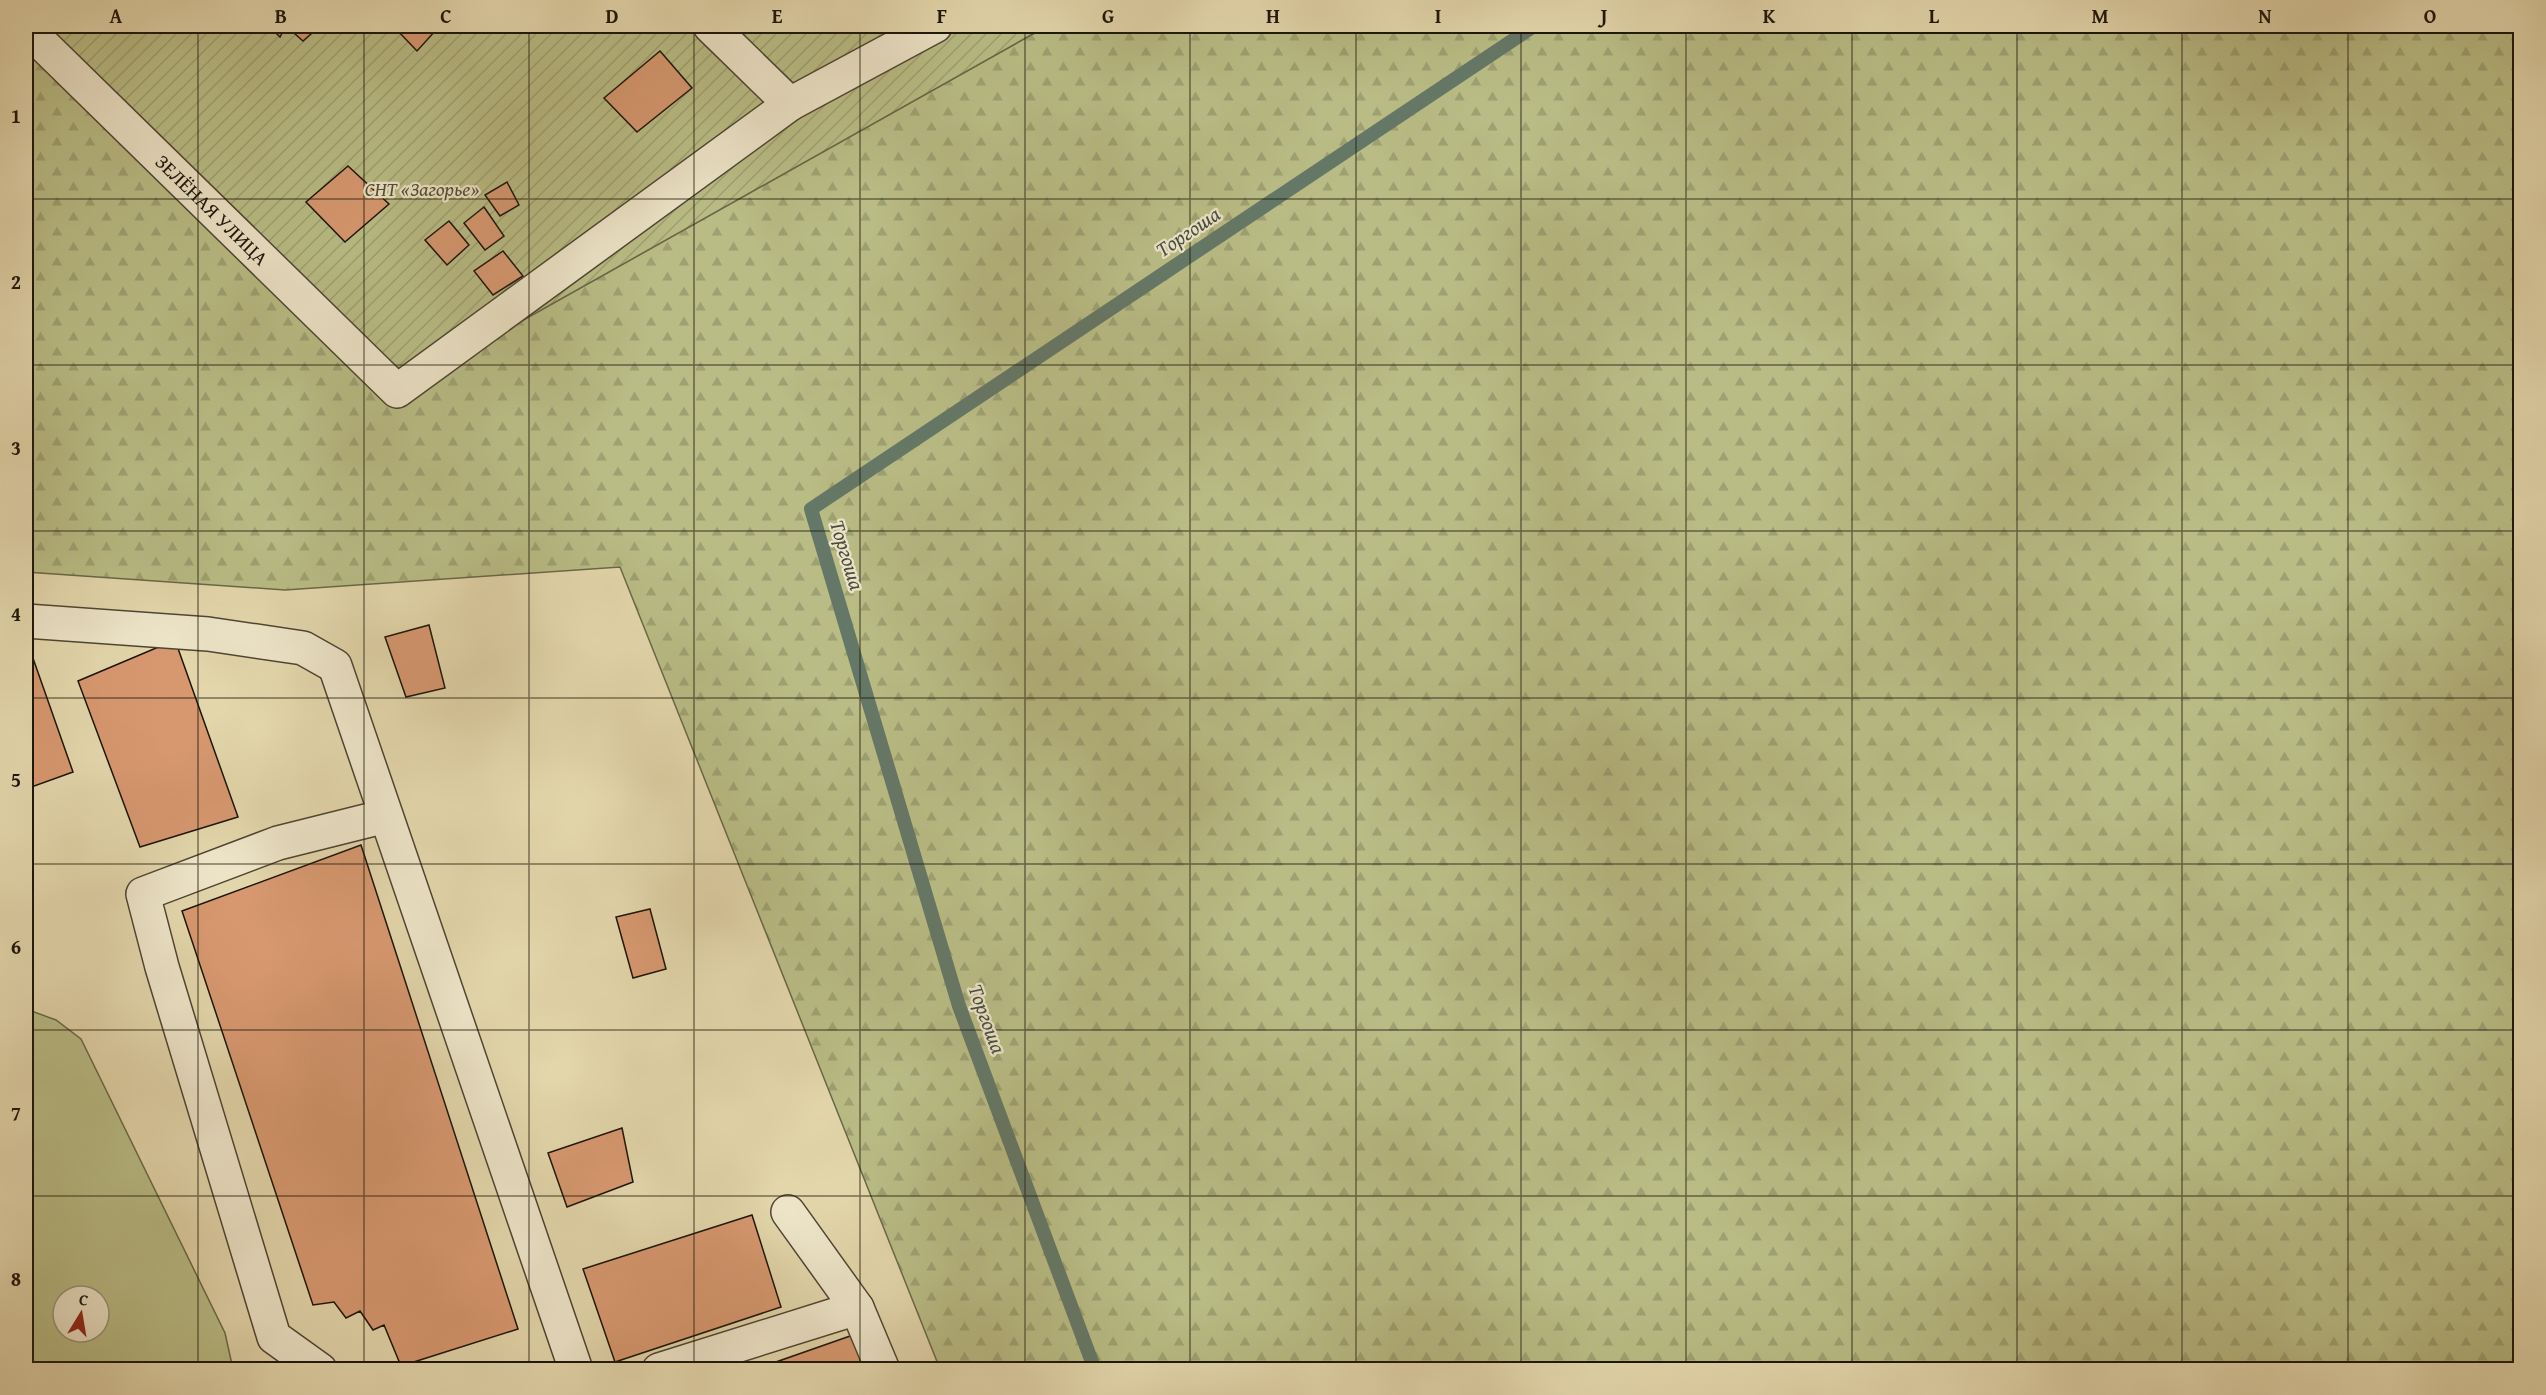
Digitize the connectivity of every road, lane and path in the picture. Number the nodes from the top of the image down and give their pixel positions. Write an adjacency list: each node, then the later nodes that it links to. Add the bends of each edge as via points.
1 (710, 26): 4 (street)
2 (935, 26): 4 (street)
3 (26, 28): 4 (street, ЗЕЛЁНАЯ УЛИЦА, via 397,391)
4 (790, 104)
5 (26, 621): 6 (street, via 208,634 303,648 335,666)
6 (386, 816): 9 (street, via 278,843 143,894 274,1337); 10 (street)
7 (788, 1212): 8 (street)
8 (857, 1308): 11 (street); 12 (street)
9 (320, 1370)
10 (576, 1370)
11 (659, 1370)
12 (883, 1370)

